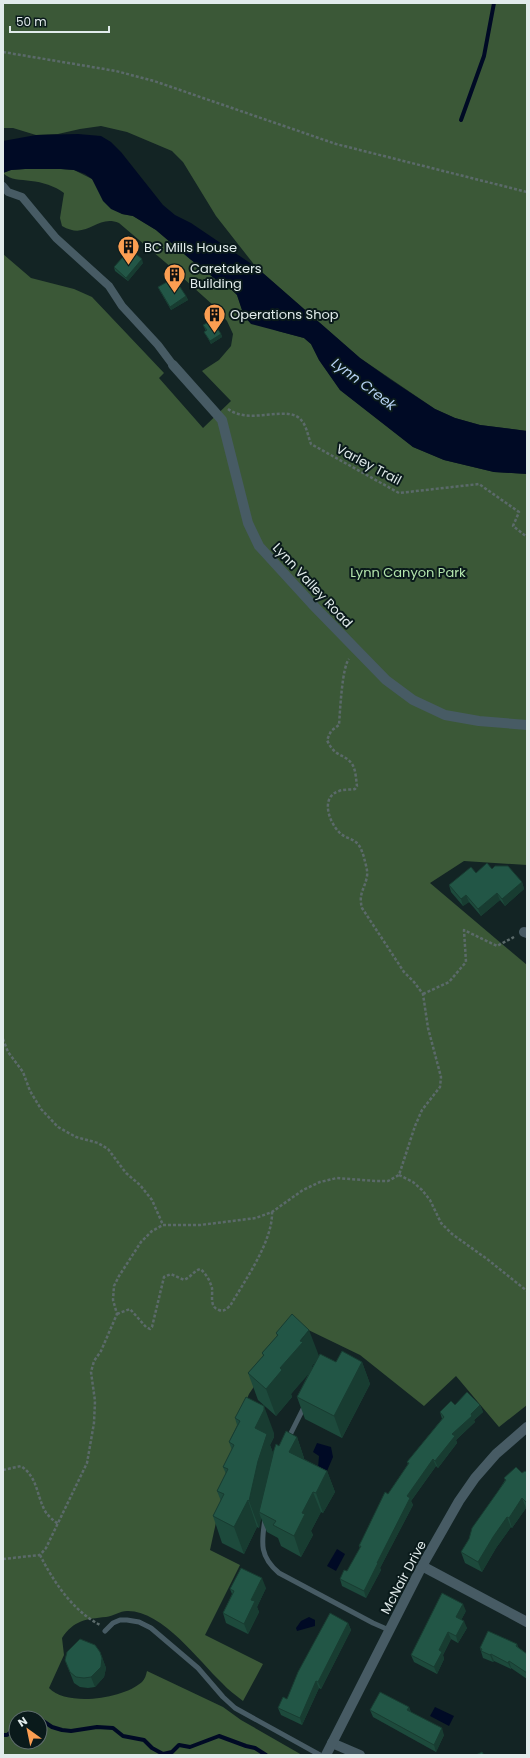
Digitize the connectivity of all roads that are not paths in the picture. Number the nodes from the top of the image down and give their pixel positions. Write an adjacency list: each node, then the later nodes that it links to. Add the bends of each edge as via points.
1 (3, 186): 2 (street, via 8,192 22,197 56,238 109,286 122,306)
2 (173, 365): 3 (street, Lynn Valley Road, via 222,420 252,534 273,562 357,650 397,690 429,708 460,718)
3 (527, 725)
4 (308, 1400): 6 (lane)
5 (527, 1427): 8 (street, McNair Drive, via 496,1454 475,1478)
6 (287, 1442)
7 (266, 1510): 11 (lane, via 262,1536 264,1555 270,1565 280,1574)
8 (422, 1566): 9 (street); 11 (street, McNair Drive)
9 (527, 1622)
10 (106, 1630): 13 (lane, via 120,1620 151,1628 198,1668 222,1697 235,1708)
11 (390, 1630): 12 (street, McNair Drive)
12 (332, 1743): 14 (street, McNair Drive); 15 (street)
13 (320, 1755)
14 (326, 1755)
15 (360, 1755)

